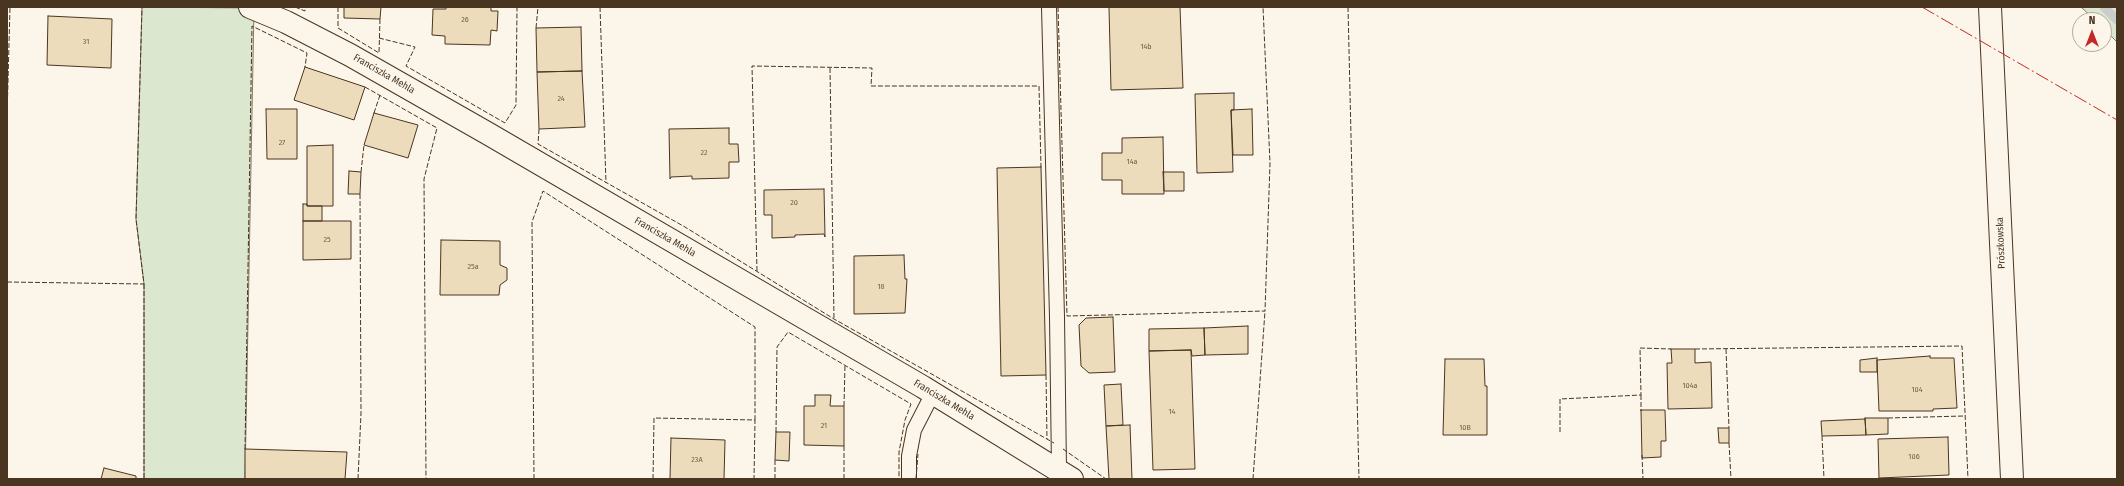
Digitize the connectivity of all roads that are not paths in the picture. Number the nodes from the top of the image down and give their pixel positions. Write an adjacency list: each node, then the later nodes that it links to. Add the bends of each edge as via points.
1 (250, 7): 4 (street, Franciszka Mehla, via 286,22 398,82)
2 (1049, 7): 5 (lane, via 1058,316)
3 (1990, 7): 7 (street, Prószkowska)
4 (933, 394): 5 (street, Franciszka Mehla); 6 (lane, via 914,430 909,456)
5 (1066, 475)
6 (909, 479)
7 (2012, 479)

